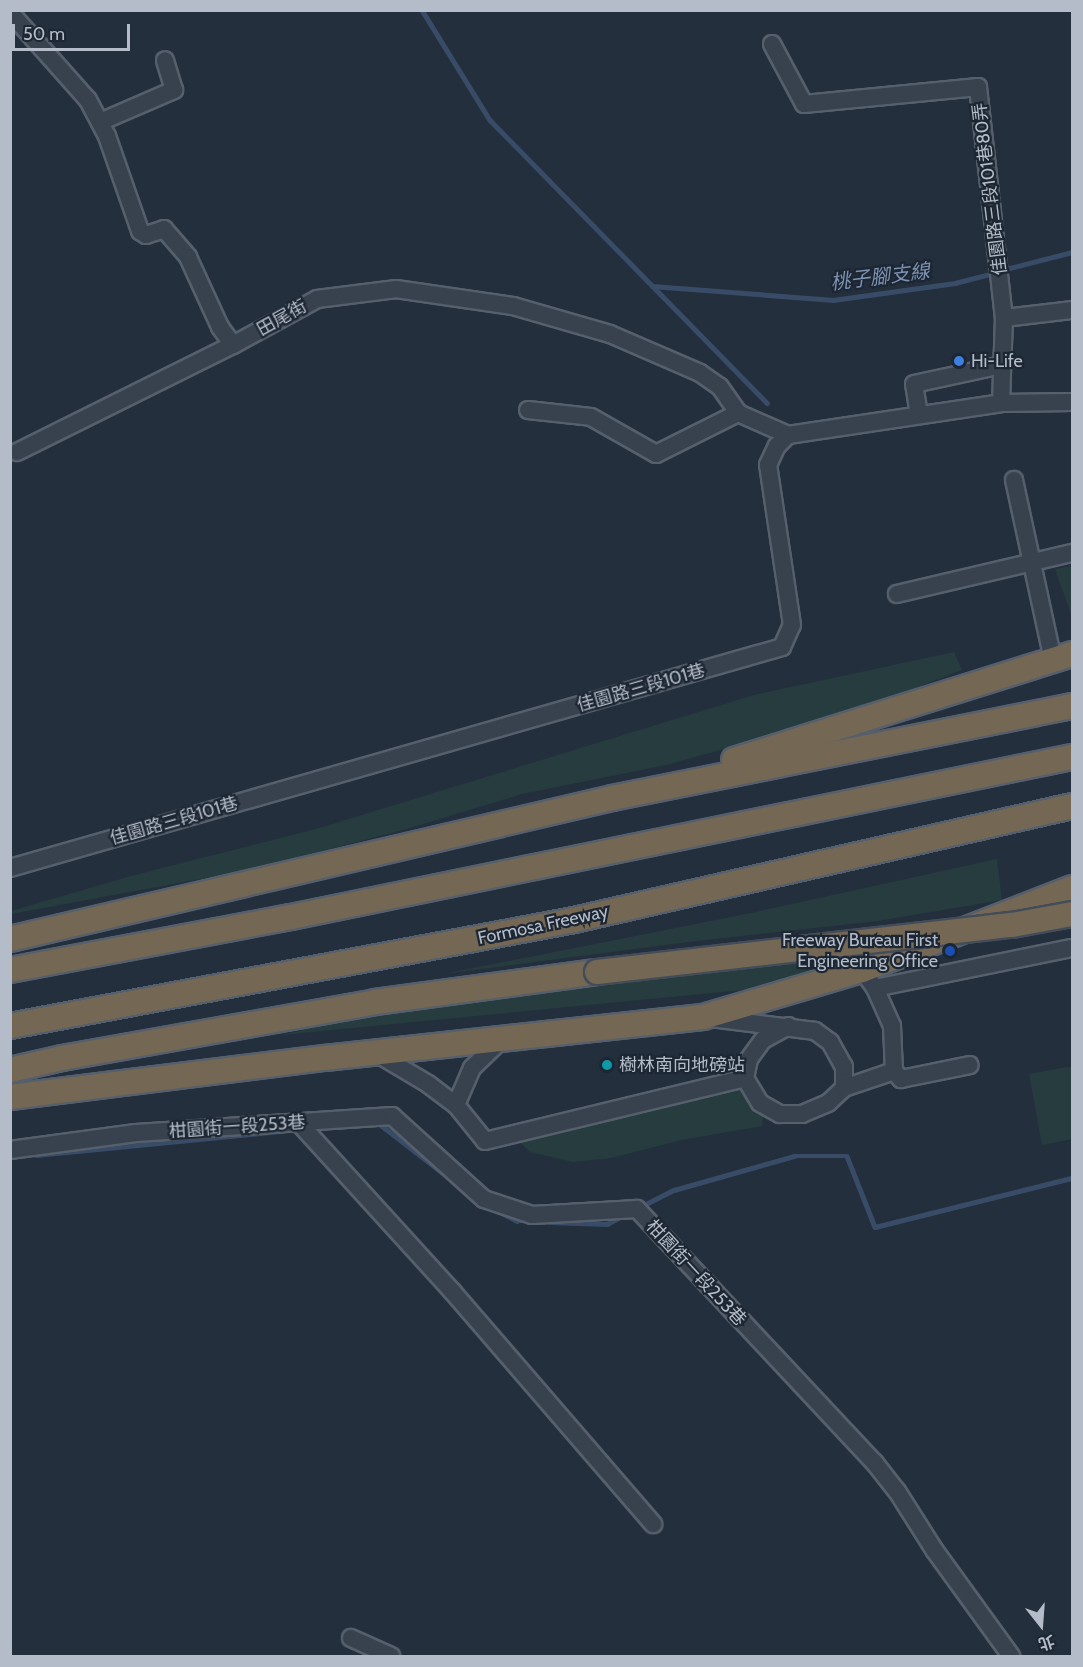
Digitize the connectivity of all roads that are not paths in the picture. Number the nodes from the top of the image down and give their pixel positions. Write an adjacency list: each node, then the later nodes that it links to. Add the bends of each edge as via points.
1 (16, 16): 4 (street, via 88,100)
2 (772, 44): 6 (street, 佳園路三段101巷80弄, via 804,104 978,87)
3 (165, 60): 4 (street, via 174,90)
4 (100, 122): 7 (street, via 140,231 146,234 164,229 188,257 220,327)
5 (1072, 310): 6 (street)
6 (1004, 318): 8 (street, 佳園路三段101巷80弄)
7 (233, 345): 12 (street, 田尾街, via 317,299 396,289 513,306 610,334 700,373 720,387); 15 (street, 田尾街)
8 (1002, 365): 10 (street, 佳園路三段101巷80弄); 13 (street, via 914,384)
9 (1072, 402): 10 (street)
10 (1001, 403): 13 (street)
11 (528, 410): 12 (street, via 591,417 656,454)
12 (738, 413): 14 (street)
13 (919, 415): 14 (street)
14 (788, 435): 26 (street, 佳園路三段101巷, via 777,446 768,465 792,625 782,647)
15 (17, 452)
16 (1014, 480): 18 (street)
17 (1072, 553): 18 (street)
18 (1033, 561): 19 (street); 21 (street)
19 (897, 594)
20 (1072, 642): 21 (street)
21 (1063, 657): 24 (highway)
22 (1072, 706): 24 (highway)
23 (1072, 757): 31 (highway, via 291,917)
24 (612, 798): 29 (highway)
25 (1072, 807): 34 (highway, Formosa Freeway, via 574,920)
26 (10, 868)
27 (1068, 891): 32 (highway)
28 (1072, 914): 39 (highway, bridge, via 1012,925 597,972 375,1002)
29 (10, 939)
30 (1072, 948): 32 (street)
31 (10, 969)
32 (868, 979): 33 (highway); 40 (street, via 892,1026)
33 (703, 1017): 35 (street); 36 (highway)
34 (10, 1026)
35 (788, 1026): 41 (street, via 763,1040 749,1059); 42 (street, via 815,1031 830,1042 844,1067)
36 (501, 1040): 37 (highway); 44 (street, via 472,1068)
37 (376, 1053): 43 (highway); 44 (street)
38 (970, 1065): 40 (street, via 901,1079)
39 (10, 1070)
40 (894, 1071): 42 (street)
41 (745, 1078): 42 (street, via 760,1103 780,1114 802,1114 828,1103); 44 (street, via 485,1141)
42 (844, 1088)
43 (10, 1097)
44 (456, 1105)
45 (300, 1124): 46 (street, 柑園街一段253巷, via 136,1133); 47 (street, via 452,1291); 50 (street, 柑園街一段253巷, via 392,1116 484,1199 532,1215 637,1209 874,1462)
46 (10, 1150)
47 (653, 1524)
48 (351, 1638): 49 (street)
49 (391, 1656)
50 (1011, 1656)

